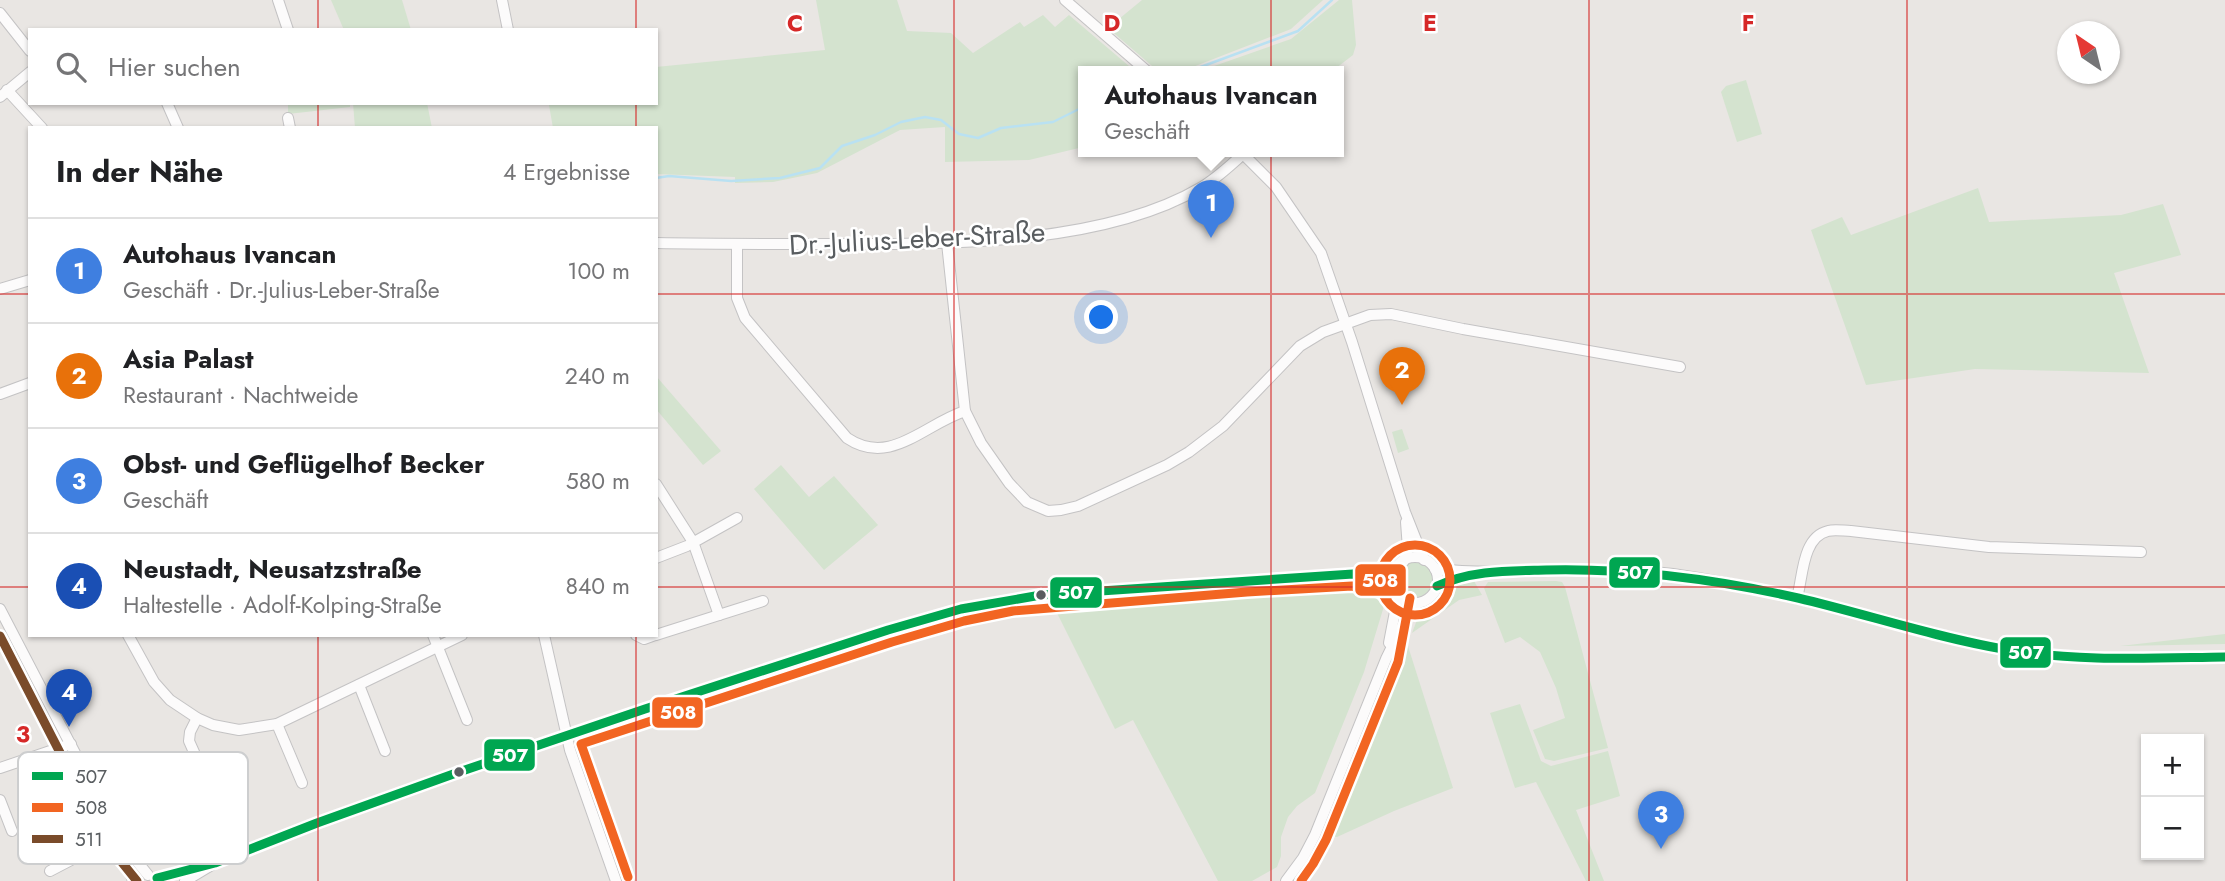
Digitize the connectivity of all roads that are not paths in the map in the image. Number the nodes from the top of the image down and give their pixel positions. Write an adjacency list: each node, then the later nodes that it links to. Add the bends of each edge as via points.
1 (278, 0): 5 (street)
2 (502, 0): 6 (street)
3 (1065, 0): 8 (street)
4 (0, 13): 7 (street)
5 (287, 28)
6 (508, 28)
7 (28, 48)
8 (1141, 66)
9 (28, 74): 10 (street)
10 (4, 94): 12 (street)
11 (168, 105): 13 (street)
12 (41, 126)
13 (177, 126)
14 (1238, 157): 17 (street, Dr.-Julius-Leber-Straße, via 1221,174 1182,198 1102,224 1038,236)
15 (1246, 157): 21 (street, via 1276,187 1316,245)
16 (658, 243): 18 (street, Dr.-Julius-Leber-Straße)
17 (947, 243): 18 (street, Dr.-Julius-Leber-Straße); 25 (street)
18 (737, 245): 25 (street, via 737,299 745,318 846,438 867,449 886,449)
19 (28, 281): 20 (street)
20 (0, 289)
21 (1345, 323): 22 (street, via 1391,314); 25 (street, via 1300,346 1223,426 1189,452 1061,510 1037,508 1016,492 981,443); 27 (street)
22 (1680, 367)
23 (28, 384): 24 (street)
24 (0, 394)
25 (965, 411)
26 (658, 487): 29 (street)
27 (1405, 512): 32 (street); 33 (street, via 1408,546)
28 (737, 518): 29 (street)
29 (693, 542): 31 (street); 43 (street)
30 (2141, 552): 39 (street, via 1989,547 1829,531 1815,537 1808,549)
31 (658, 557)
32 (1424, 560): 33 (street, via 1415,558); 34 (street)
33 (1401, 564): 36 (street); 38 (street, via 1393,574)
34 (1434, 569): 35 (street); 37 (street)
35 (1483, 571): 37 (street); 39 (street, via 1644,571)
36 (1353, 574): 38 (street, via 1384,581); 57 (street, via 1011,599 961,609)
37 (1437, 586): 41 (street, via 1429,598)
38 (1396, 592): 41 (street, via 1406,601); 52 (street)
39 (1797, 598): 51 (street, via 2024,652 2091,658)
40 (763, 601): 43 (street)
41 (1418, 603): 52 (street)
42 (0, 609): 44 (street)
43 (719, 615): 45 (street)
44 (3, 622): 58 (street)
45 (658, 634)
46 (129, 637): 54 (street, via 161,691)
47 (434, 637): 50 (street)
48 (458, 637): 50 (street)
49 (544, 637): 57 (street)
50 (439, 647): 53 (street); 55 (street)
51 (2225, 657)
52 (1386, 659): 79 (street, via 1315,835)
53 (359, 685): 56 (street); 59 (street)
54 (197, 718): 56 (street, via 239,730); 62 (street, via 189,741)
55 (467, 720)
56 (277, 724): 65 (street)
57 (565, 736): 68 (street); 78 (street)
58 (71, 744): 60 (street); 61 (street)
59 (386, 751)
60 (47, 752)
61 (75, 752)
62 (194, 752)
63 (18, 762): 64 (street)
64 (0, 768)
65 (302, 783)
66 (0, 800): 67 (street)
67 (12, 831)
68 (248, 850)
69 (64, 864): 74 (street)
70 (127, 864): 76 (street)
71 (142, 864): 75 (street)
72 (211, 864): 75 (street)
73 (213, 864): 77 (street)
74 (50, 871)
75 (155, 878): 76 (street)
76 (133, 881)
77 (185, 881)
78 (616, 881)
79 (1286, 881)

